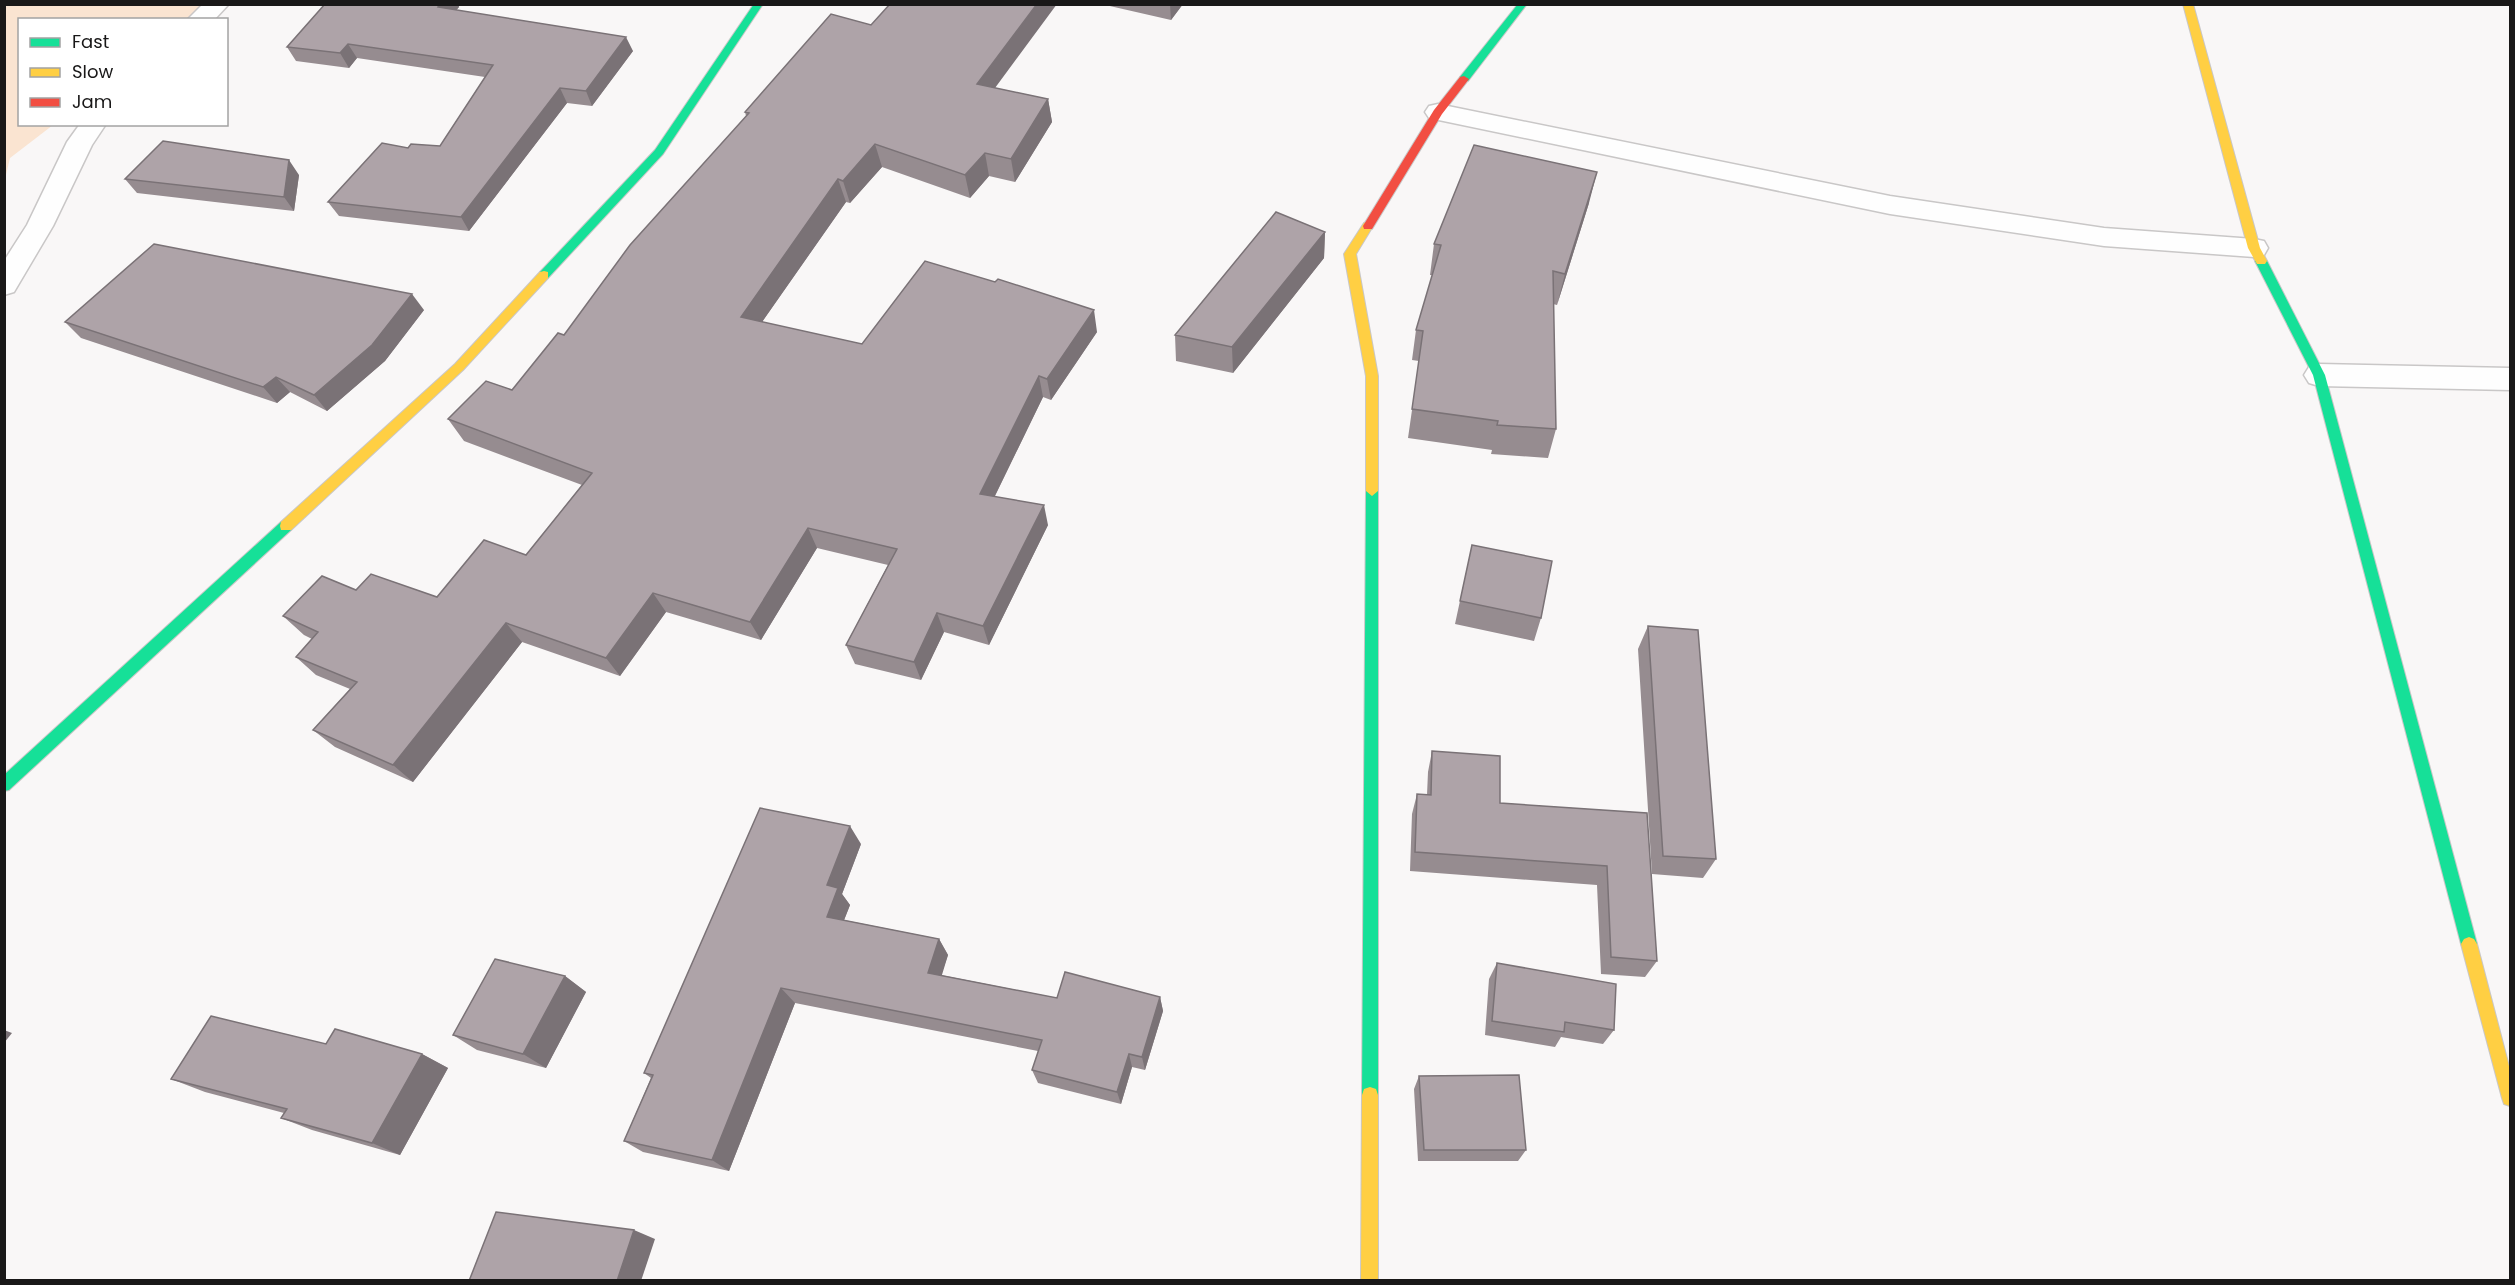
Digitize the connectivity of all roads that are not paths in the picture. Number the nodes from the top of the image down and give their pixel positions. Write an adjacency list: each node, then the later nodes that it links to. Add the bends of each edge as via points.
1 (218, 4): 5 (street)
2 (759, 4): 12 (street, via 659,152 459,367)
3 (1523, 4): 6 (street)
4 (2187, 4): 8 (street)
5 (201, 18)
6 (1438, 112): 8 (street, via 1890,205 2104,237); 14 (street, via 1350,254 1372,376)
7 (92, 126): 9 (street, via 80,142 40,226)
8 (2254, 248): 10 (street)
9 (4, 285)
10 (2319, 375): 11 (street); 13 (street)
11 (2511, 379)
12 (4, 785)
13 (2511, 1098)
14 (1369, 1281)

